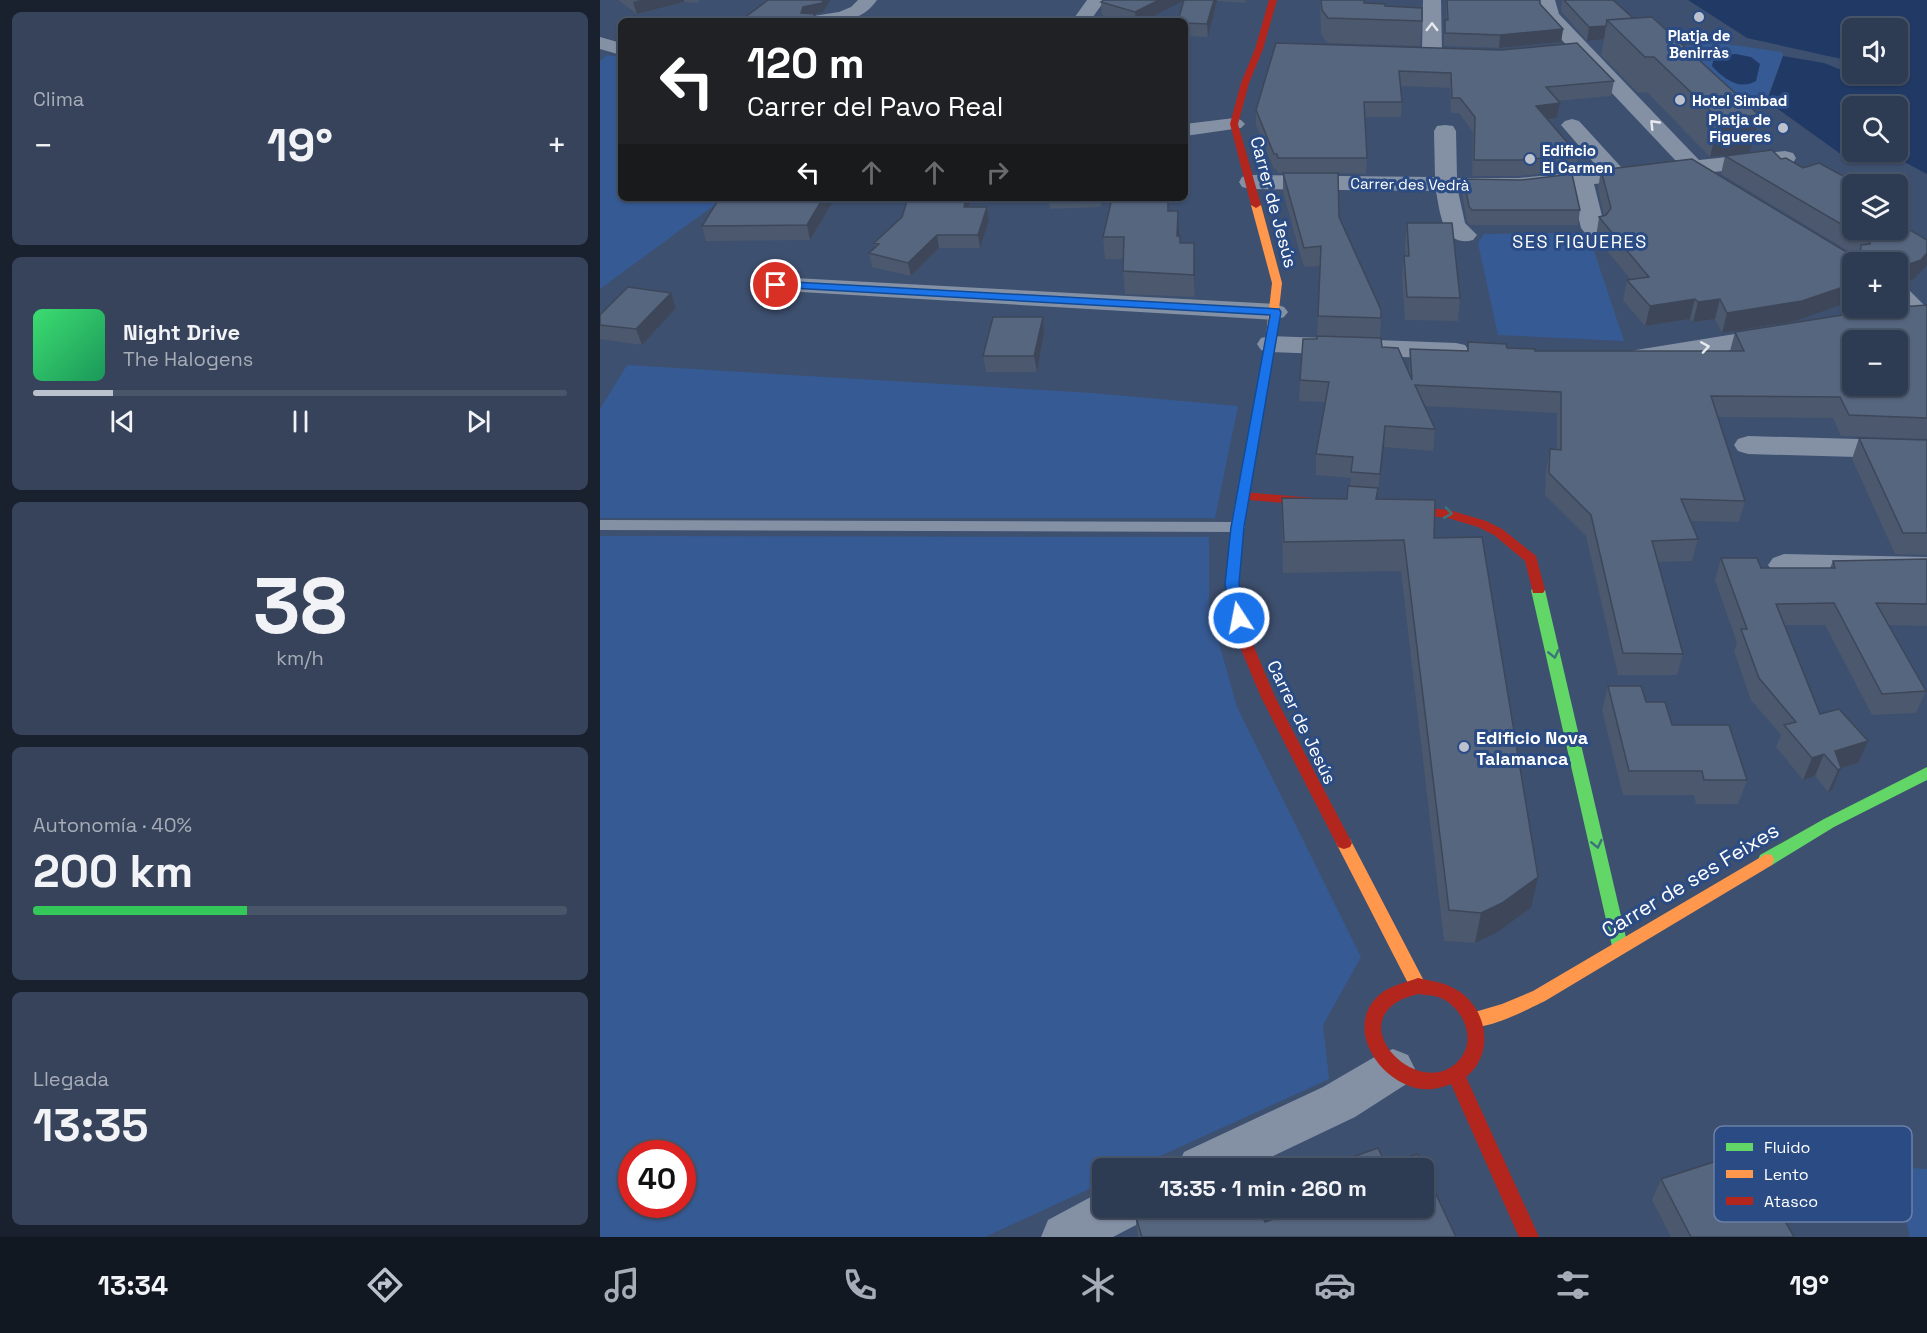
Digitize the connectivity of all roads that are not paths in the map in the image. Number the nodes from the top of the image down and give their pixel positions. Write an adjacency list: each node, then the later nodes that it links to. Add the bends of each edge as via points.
1 (868, 0): 6 (street, via 862,8)
2 (1096, 0): 7 (street)
3 (1274, 0): 10 (street, Carrer de Jesús)
4 (1432, 0): 14 (street, one-way to 4)
5 (1546, 0): 9 (street, via 1550,16)
6 (841, 18)
7 (1083, 18)
8 (1604, 46): 9 (street)
9 (1581, 48): 12 (street); 21 (street, one-way to 9)
10 (1259, 49): 11 (street); 16 (street, Carrer de Jesús)
11 (1283, 50)
12 (1557, 50)
13 (1409, 53): 14 (street)
14 (1432, 53): 15 (street)
15 (1454, 54)
16 (1234, 124): 18 (street); 24 (street, Carrer de Jesús)
17 (1572, 125): 22 (street)
18 (1188, 129)
19 (1445, 131): 25 (street)
20 (1785, 158): 21 (street, Carrer des Vedrà)
21 (1694, 167): 22 (street, Carrer des Vedrà); 26 (street)
22 (1616, 175): 23 (street, Carrer des Vedrà)
23 (1581, 179): 25 (street, Carrer des Vedrà, via 1519,185); 27 (street)
24 (1250, 182): 25 (street, Carrer des Vedrà); 32 (street, Carrer de Jesús, via 1277,283)
25 (1447, 184): 28 (street, via 1454,225)
26 (1730, 192)
27 (1593, 228)
28 (1465, 235)
29 (776, 285): 32 (street)
30 (1908, 300): 31 (street)
31 (1924, 311): 33 (street)
32 (1275, 312): 35 (street, Carrer de Jesús)
33 (1908, 313)
34 (1804, 330): 37 (street, one-way to 34)
35 (1270, 344): 36 (street); 40 (street, Carrer de Jesús)
36 (1481, 352)
37 (1615, 359)
38 (1748, 445): 39 (street)
39 (1927, 450)
40 (1244, 496): 41 (street); 44 (street, Carrer de Jesús)
41 (1336, 504)
42 (1371, 506): 48 (street, one-way to 48, via 1452,513 1485,523 1513,540 1531,559)
43 (600, 525): 44 (lane)
44 (1237, 527): 49 (street, Carrer de Jesús, via 1232,584 1242,635 1268,697)
45 (1784, 565): 46 (street)
46 (1927, 568)
47 (1927, 773): 48 (street, Carrer de ses Feixes, via 1828,823)
48 (1620, 946): 50 (street, Carrer de ses Feixes, via 1539,996)
49 (1418, 986): 50 (street, via 1451,995); 51 (street, via 1387,998 1372,1025 1380,1057)
50 (1474, 1020): 52 (street, via 1476,1050 1469,1065)
51 (1393, 1069): 52 (street, via 1424,1082); 53 (street, via 1338,1102)
52 (1456, 1075): 56 (street)
53 (1221, 1158)
54 (1100, 1218): 55 (street)
55 (1065, 1237)
56 (1529, 1237)

